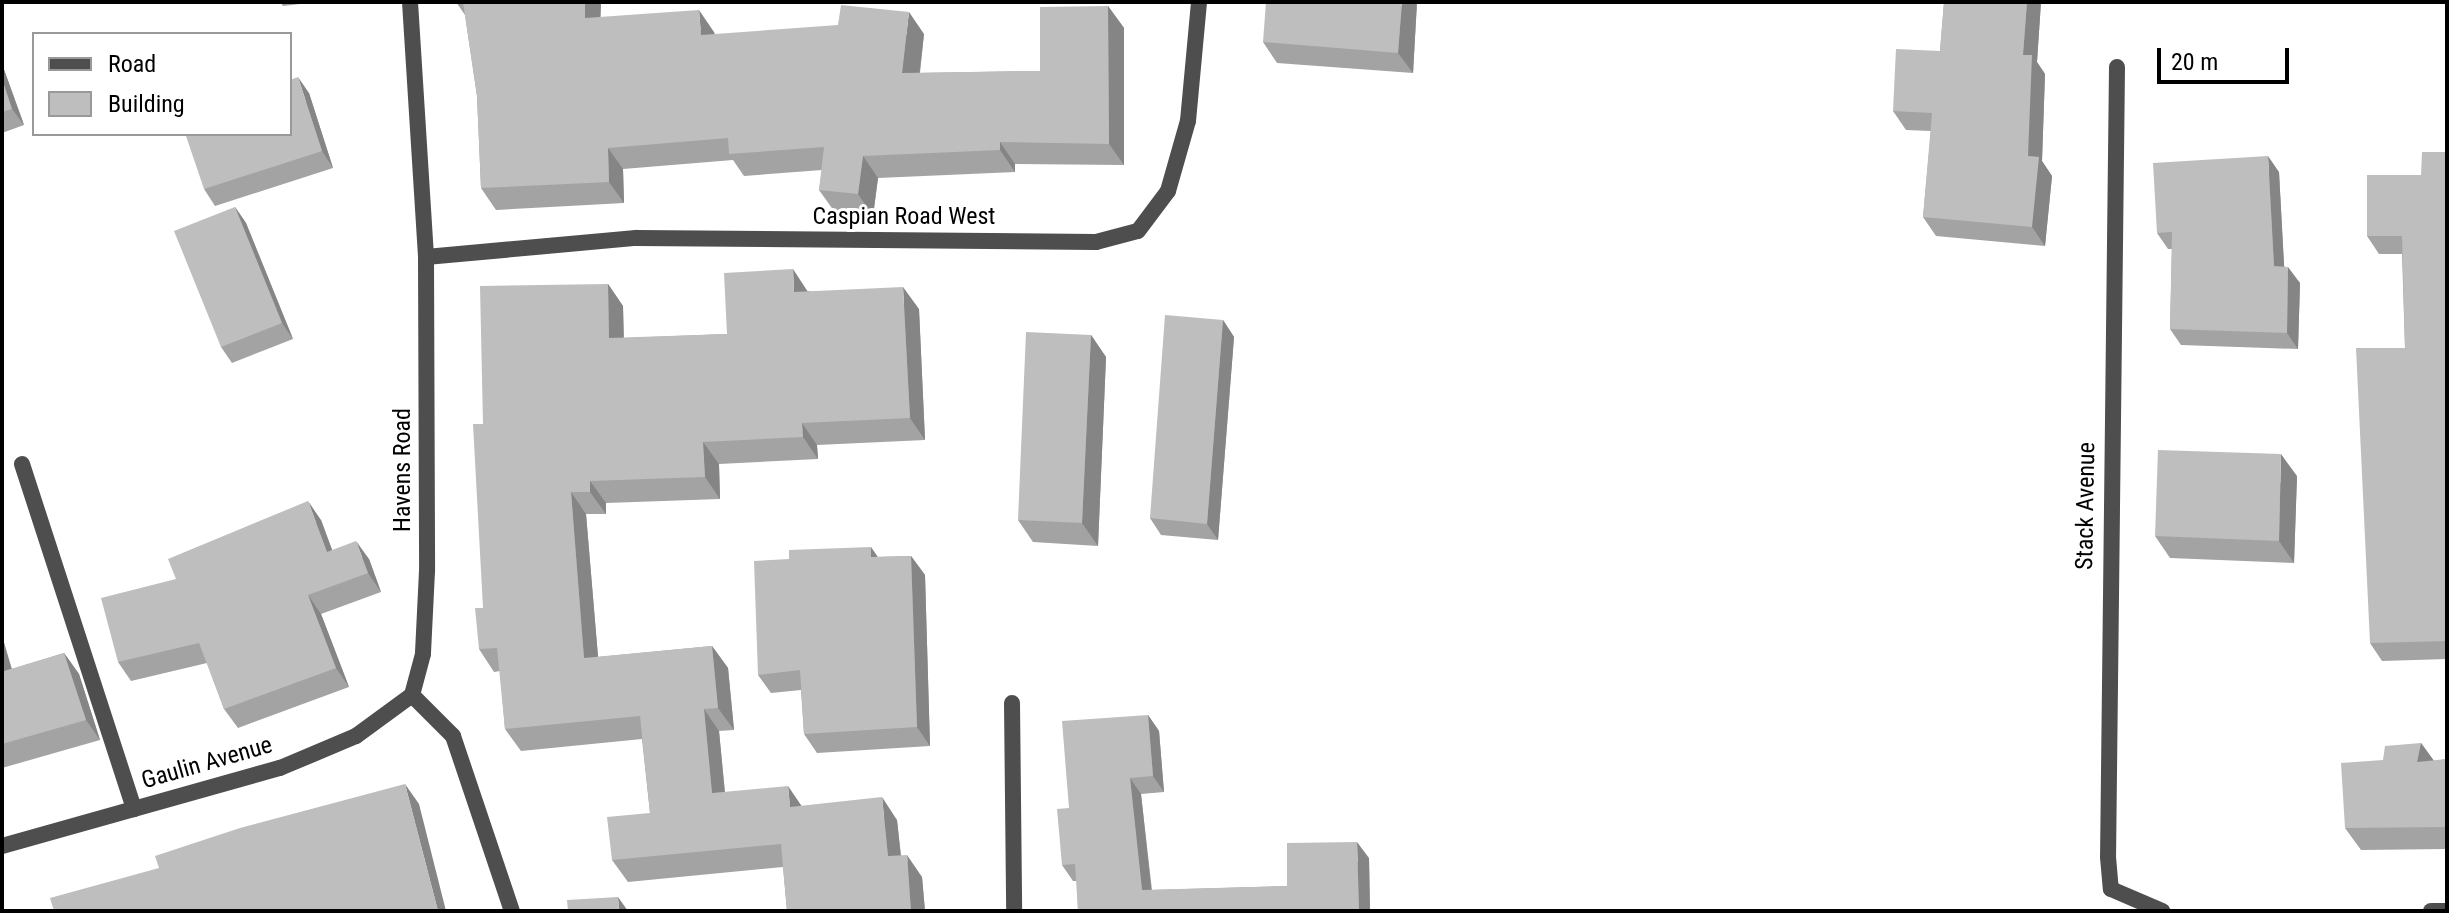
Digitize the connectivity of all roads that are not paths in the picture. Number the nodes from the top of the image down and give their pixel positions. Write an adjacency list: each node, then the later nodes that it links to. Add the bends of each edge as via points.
1 (410, 2): 4 (street, Havens Road)
2 (1199, 2): 4 (street, Caspian Road West, via 1188,121 1168,191 1138,231 1096,242 636,238)
3 (2117, 67): 12 (street, Stack Avenue, via 2107,843 2111,889)
4 (426, 257): 6 (street, Havens Road, via 427,571 423,654)
5 (22, 464): 8 (street)
6 (412, 695): 8 (street, Gaulin Avenue, via 356,736 280,768); 10 (street, via 453,736)
7 (1012, 703): 11 (street)
8 (134, 809): 9 (street, Gaulin Avenue)
9 (2, 846)
10 (512, 911)
11 (1014, 911)
12 (2162, 911)
13 (2431, 911): 14 (street)
14 (2447, 911)

